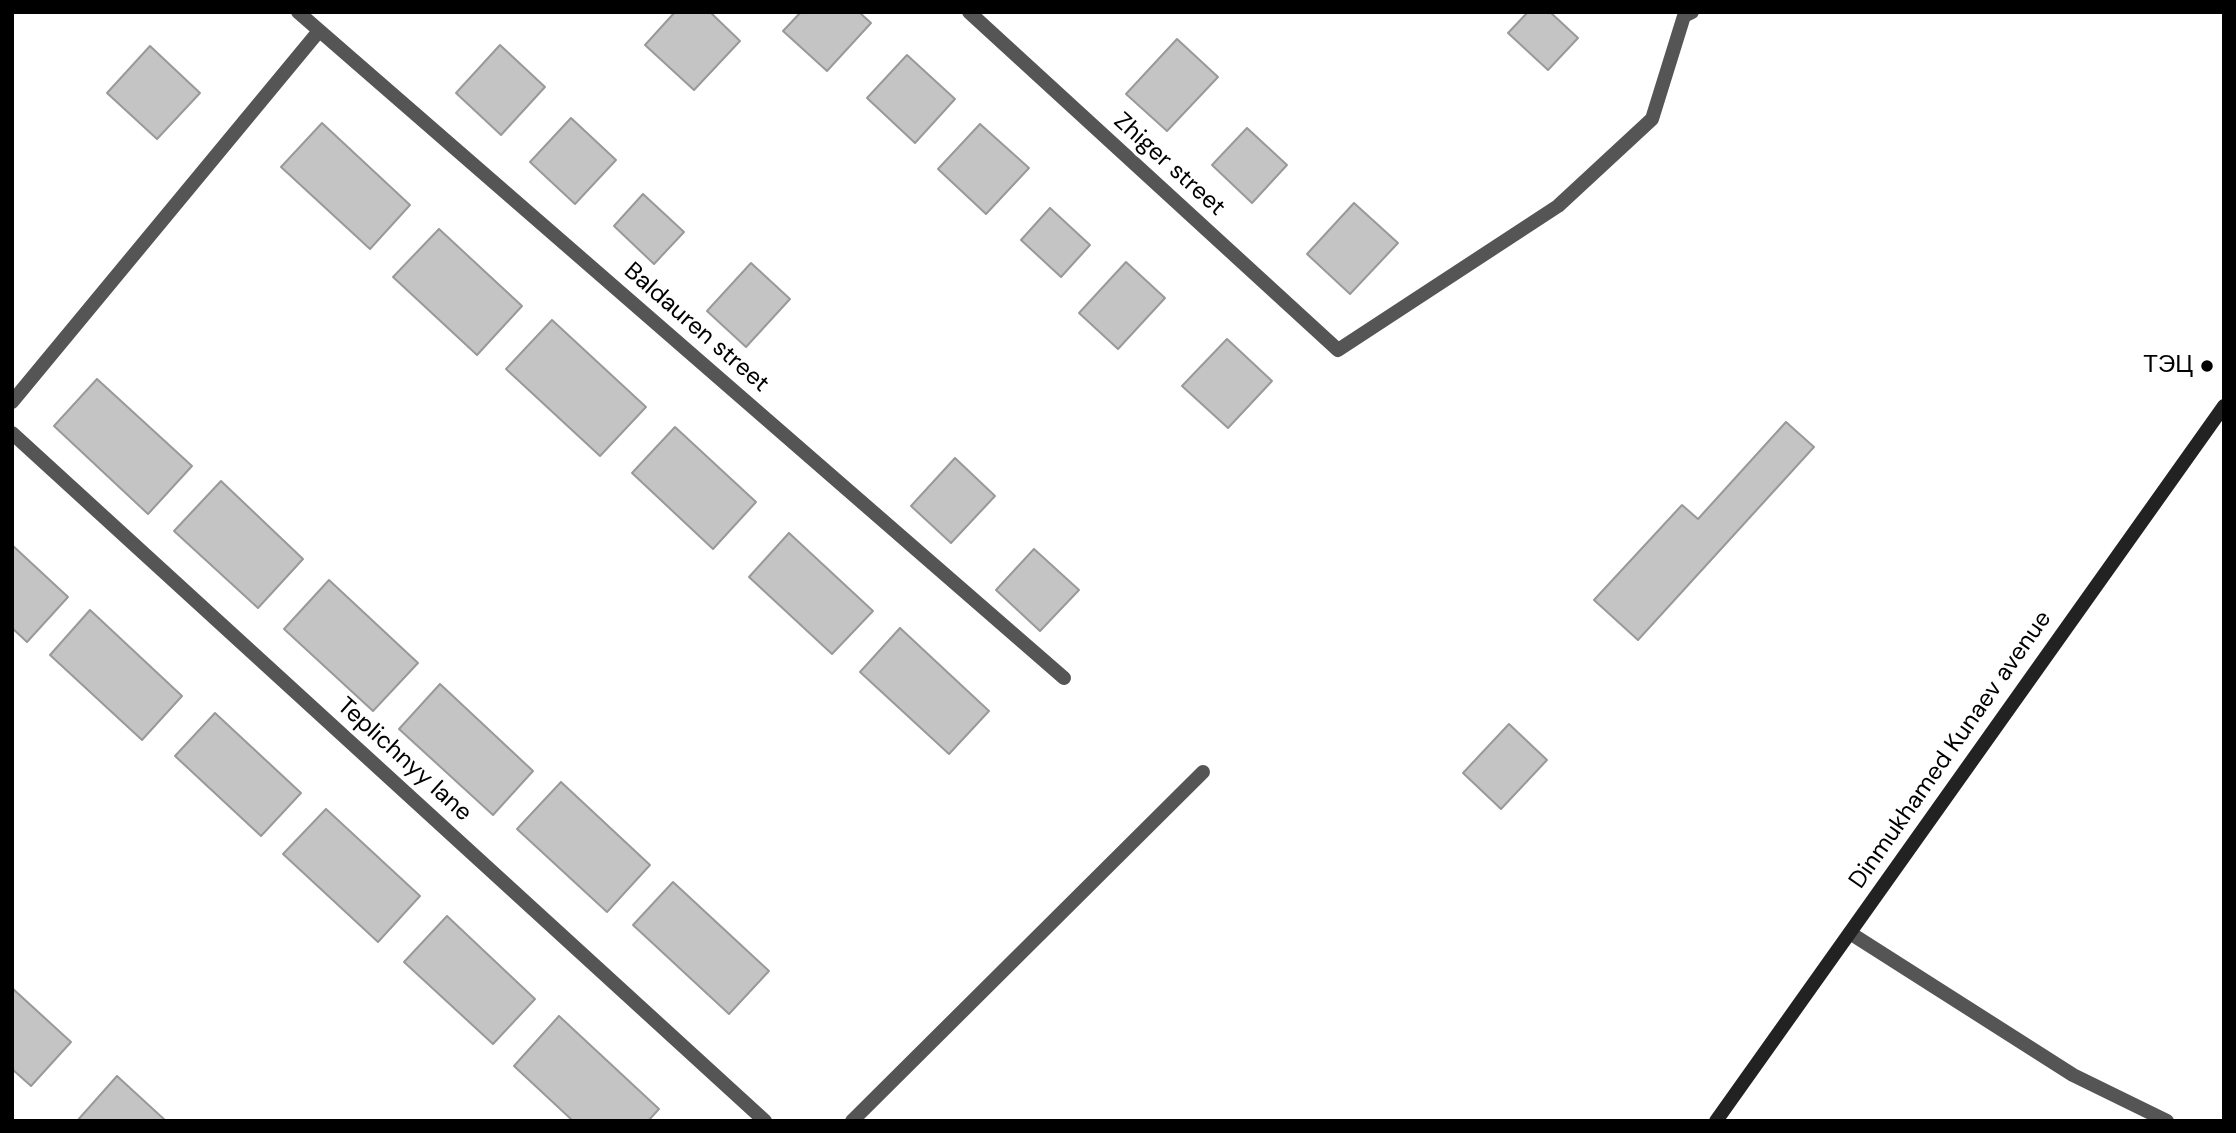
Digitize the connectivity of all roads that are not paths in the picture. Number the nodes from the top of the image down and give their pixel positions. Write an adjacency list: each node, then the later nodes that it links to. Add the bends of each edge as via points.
1 (298, 12): 4 (street, Baldauren street)
2 (969, 12): 3 (street, Zhiger street, via 1338,350 1558,206 1652,119)
3 (1685, 14)
4 (319, 31): 5 (street); 8 (street, Baldauren street)
5 (12, 402)
6 (2224, 406): 10 (main road, Dinmukhamed Kunaev avenue)
7 (12, 433): 11 (street, Teplichnyy lane)
8 (1064, 678)
9 (1203, 772): 12 (street)
10 (1850, 933): 13 (main road, Dinmukhamed Kunaev avenue); 14 (street, via 2073,1075)
11 (765, 1121)
12 (852, 1121)
13 (1716, 1121)
14 (2167, 1121)

